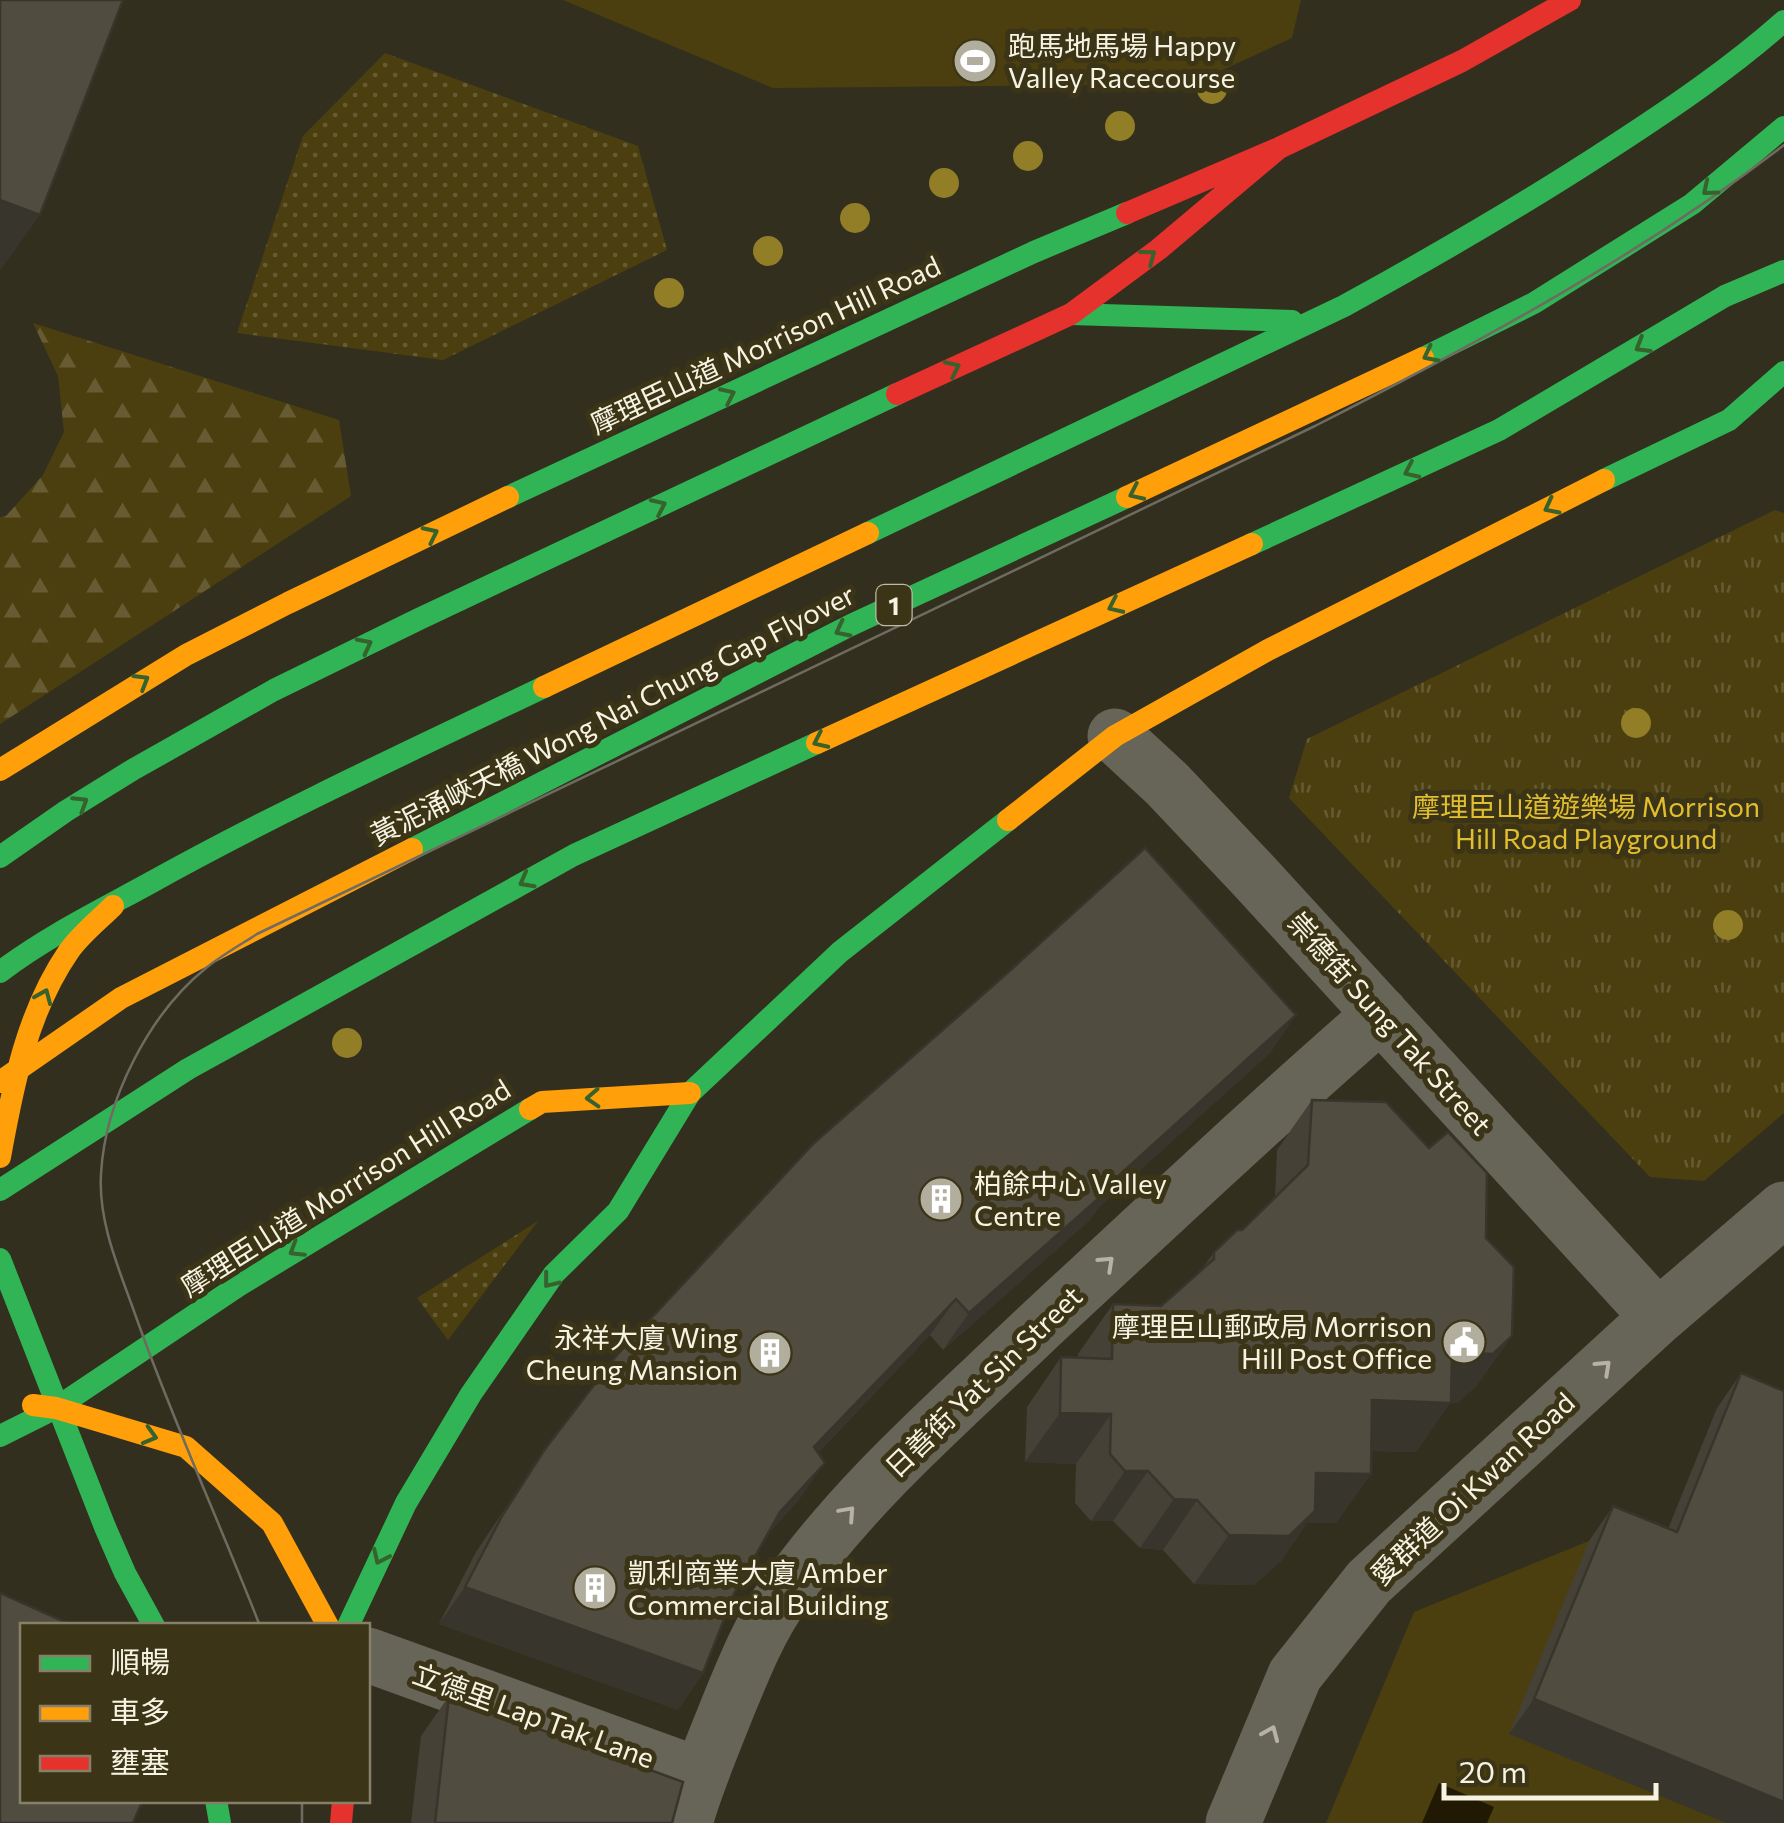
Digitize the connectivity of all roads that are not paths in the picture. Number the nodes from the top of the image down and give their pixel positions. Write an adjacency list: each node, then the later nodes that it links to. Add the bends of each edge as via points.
1 (1570, 0): 5 (main road, 摩理臣山道 Morrison Hill Road, via 1462,61)
2 (1784, 5): 8 (main road, via 1561,167)
3 (1784, 22): 15 (main road, 黃泥涌峽天橋 Wong Nai Chung Gap Flyover, via 1583,166 1344,306 307,800 29,950)
4 (1784, 126): 17 (main road, 黃泥涌峽天橋 Wong Nai Chung Gap Flyover / 1, one-way to 17, via 1692,204 1534,303 815,643 120,998)
5 (1279, 148): 7 (main road, one-way to 5); 11 (main road, 摩理臣山道 Morrison Hill Road, one-way to 5, via 186,654 288,603 1017,260)
6 (1784, 271): 20 (main road, one-way to 20, via 1726,296 1500,430 574,855 188,1069)
7 (1071, 314): 8 (main road); 12 (main road, one-way to 7, via 161,753 307,674)
8 (1292, 321): 13 (main road, via 304,793)
9 (1784, 372): 10 (main road, one-way to 10, via 1729,420 1268,650)
10 (1115, 736): 16 (street, 崇德街 Sung Tak Street); 18 (main road, via 840,952)
11 (0, 770)
12 (0, 857)
13 (132, 886): 14 (main road); 19 (main road, one-way to 13, via 26,1040 47,986 72,947)
14 (0, 959)
15 (0, 972)
16 (1381, 1014): 23 (street, 崇德街 Sung Tak Street); 31 (street, 日善街 Yat Sin Street, one-way to 16, via 752,1650 782,1597 842,1518 1138,1234)
17 (0, 1082)
18 (690, 1093): 25 (main road, 摩理臣山道 Morrison Hill Road, one-way to 25, via 542,1102 238,1286); 29 (main road, one-way to 29, via 618,1212 554,1274 471,1394 406,1502)
19 (0, 1157)
20 (0, 1190)
21 (1784, 1209): 23 (street, 愛群道 Oi Kwan Road)
22 (0, 1259): 25 (main road)
23 (1658, 1317): 32 (street, 愛群道 Oi Kwan Road, one-way to 23, via 1295,1674 1369,1582)
24 (19, 1403): 25 (main road)
25 (56, 1408): 26 (main road, 摩理臣山道 Morrison Hill Road); 27 (main road, via 123,1570); 28 (main road, one-way to 28, via 186,1446 272,1524)
26 (0, 1436)
27 (153, 1623)
28 (326, 1623)
29 (349, 1623)
30 (370, 1656): 31 (street, 立德里 Lap Tak Lane)
31 (692, 1799)
32 (1233, 1823)

